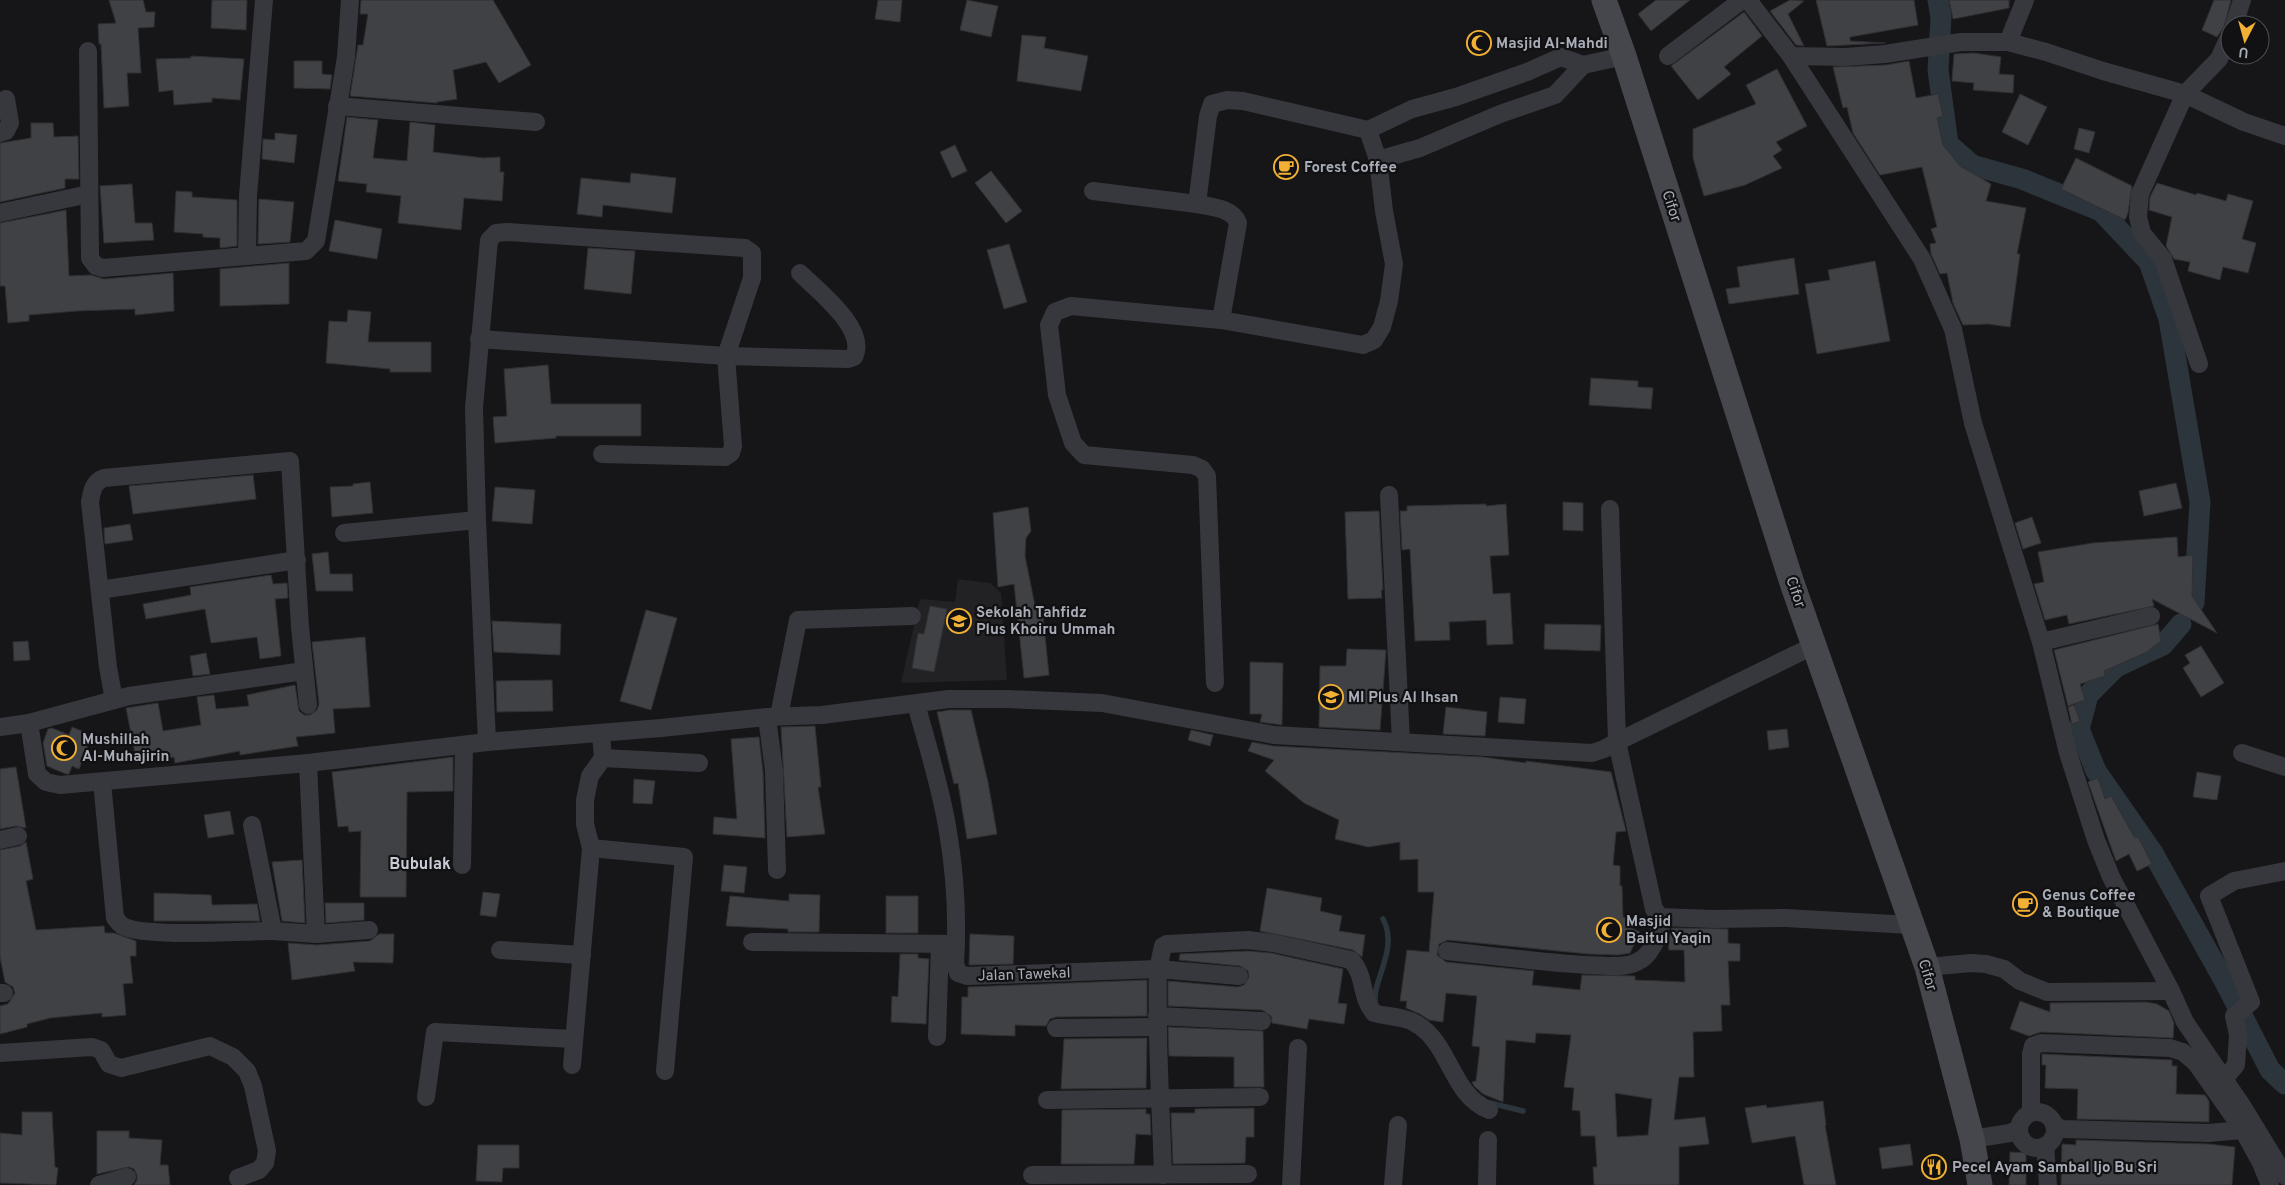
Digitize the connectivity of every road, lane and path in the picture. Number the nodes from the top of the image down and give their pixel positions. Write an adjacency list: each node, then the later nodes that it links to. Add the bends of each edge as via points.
1 (264, 0): 28 (street, via 248,196)
2 (350, 0): 18 (street, via 346,56)
3 (1604, 0): 11 (street, Cifor)
4 (1742, 0): 12 (street)
5 (1748, 0): 13 (street)
6 (2025, 0): 9 (street)
7 (2242, 0): 8 (street)
8 (2237, 15)
9 (2008, 42): 13 (street, via 1961,42 1845,57); 16 (street)
10 (88, 51): 25 (street)
11 (1624, 56): 15 (street); 44 (street, Cifor, via 1792,583)
12 (1668, 56)
13 (1791, 56): 43 (street, via 1922,259 1952,329 1973,423)
14 (2220, 57): 16 (street)
15 (1583, 65): 20 (street, via 1562,57 1456,97 1404,112); 23 (street, via 1555,95 1420,148)
16 (2185, 94): 22 (street, via 2244,122); 33 (street, via 2140,194 2138,217 2142,233 2163,259)
17 (6, 100): 21 (street, via 10,123 6,131)
18 (337, 106): 19 (street); 28 (street, via 316,242 306,251)
19 (536, 122)
20 (1368, 130): 23 (street); 26 (street, via 1243,102 1219,101 1212,104)
21 (0, 133)
22 (2285, 136)
23 (1378, 160): 30 (street, via 1394,264 1389,301 1382,327 1374,340 1363,345)
24 (1093, 191): 26 (street)
25 (89, 194): 27 (street); 28 (street, via 90,258 96,266)
26 (1197, 204): 30 (street, via 1231,212 1238,223)
27 (0, 213)
28 (247, 256)
29 (800, 273): 32 (street, via 846,319 856,340 858,350 854,357)
30 (1221, 320): 46 (street, via 1071,306 1056,312 1049,325 1057,395 1073,443 1084,455 1193,465 1202,469 1206,476)
31 (479, 339): 32 (street); 32 (street, via 489,240 496,233 745,248 752,253 752,278); 37 (street, via 474,408)
32 (726, 356): 34 (street, via 731,453 725,457)
33 (2199, 364)
34 (602, 454)
35 (1389, 495): 55 (street)
36 (1610, 509): 56 (street)
37 (477, 520): 38 (street); 54 (street)
38 (344, 533)
39 (297, 560): 40 (street); 40 (street, via 290,461 104,478 94,485 90,502); 45 (street)
40 (100, 590): 47 (street)
41 (912, 616): 50 (street, via 798,620)
42 (2151, 616): 43 (street)
43 (2041, 642): 84 (street, via 2068,753 2096,840 2111,877)
44 (1815, 645): 56 (street); 72 (street, Cifor)
45 (304, 671): 47 (street); 49 (street)
46 (1215, 683)
47 (114, 700): 51 (street)
48 (916, 704): 50 (street); 55 (street, via 1006,699 1102,703 1274,735); 77 (street, Jalan Tawekal, via 947,824 956,894)
49 (308, 705)
50 (773, 717): 53 (street); 69 (street)
51 (29, 723): 52 (street); 63 (street, via 37,774 46,782 60,785)
52 (0, 727)
53 (601, 734): 54 (street); 59 (street)
54 (487, 742): 57 (street)
55 (1401, 742): 56 (street, via 1592,753)
56 (1617, 742): 71 (street, via 1654,909)
57 (464, 746): 60 (street); 68 (street)
58 (2242, 753): 62 (street)
59 (603, 758): 61 (street); 67 (street, via 590,776 585,800)
60 (308, 763): 63 (street); 75 (street)
61 (699, 763)
62 (2285, 767)
63 (102, 782): 74 (street, via 115,918 122,926 179,932)
64 (252, 825): 74 (street)
65 (18, 836): 66 (street)
66 (0, 840)
67 (591, 848): 80 (street); 93 (street, via 684,857)
68 (462, 865)
69 (777, 870)
70 (2285, 871): 94 (street, via 2234,881 2209,896 2251,1002 2234,1016 2238,1035 2236,1065)
71 (1664, 918): 72 (street, via 1786,918); 79 (street, via 1654,946 1637,962 1623,966 1550,963)
72 (1910, 925): 81 (street, Cifor)
73 (369, 930): 75 (street)
74 (273, 931): 75 (street)
75 (316, 934)
76 (752, 942): 77 (street)
77 (948, 944): 82 (street, Jalan Tawekal, via 957,971 963,975); 88 (street)
78 (500, 950): 80 (street)
79 (1447, 951)
80 (582, 955): 89 (street)
81 (1927, 967): 84 (street, via 1986,964 2004,969 2020,981 2047,992); 106 (street, Cifor)
82 (1158, 969): 83 (street); 86 (street); 99 (street, via 1163,946 1167,944 1226,941 1273,943 1351,960 1362,976 1364,998 1374,1013 1410,1020 1427,1031 1451,1066 1461,1088 1474,1102)
83 (1239, 976)
84 (2171, 991): 94 (street, via 2185,1022)
85 (1262, 1021): 86 (street)
86 (1157, 1022): 87 (street); 97 (street)
87 (1056, 1028)
88 (937, 1037)
89 (574, 1039): 92 (street); 95 (street, via 435,1032)
90 (1298, 1048): 114 (street)
91 (0, 1053): 112 (street, via 92,1047 101,1050 109,1064 120,1068 210,1046 233,1057 247,1071 254,1086 267,1151 265,1163 259,1170)
92 (572, 1065)
93 (666, 1071)
94 (2224, 1080): 107 (street)
95 (426, 1097)
96 (1260, 1097): 97 (street)
97 (1161, 1099): 98 (street); 110 (street)
98 (1047, 1100)
99 (1489, 1110)
100 (2032, 1110): 102 (street, via 2031,1054 2034,1046 2041,1043 2170,1048 2183,1052 2196,1063); 103 (street); 104 (street, via 2047,1115)
101 (1398, 1126): 115 (street)
102 (2243, 1130): 104 (street); 119 (street)
103 (2016, 1132): 104 (street, via 2028,1145); 106 (street)
104 (2051, 1139): 118 (street)
105 (1488, 1140): 116 (street)
106 (1972, 1140): 117 (street, Cifor)
107 (2283, 1169)
108 (1248, 1174): 110 (street)
109 (1032, 1175): 110 (street)
110 (1163, 1175)
111 (128, 1177): 113 (street)
112 (238, 1178)
113 (99, 1185)
114 (1291, 1185)
115 (1393, 1185)
116 (1487, 1185)
117 (1980, 1185)
118 (2048, 1185)
119 (2270, 1185)

